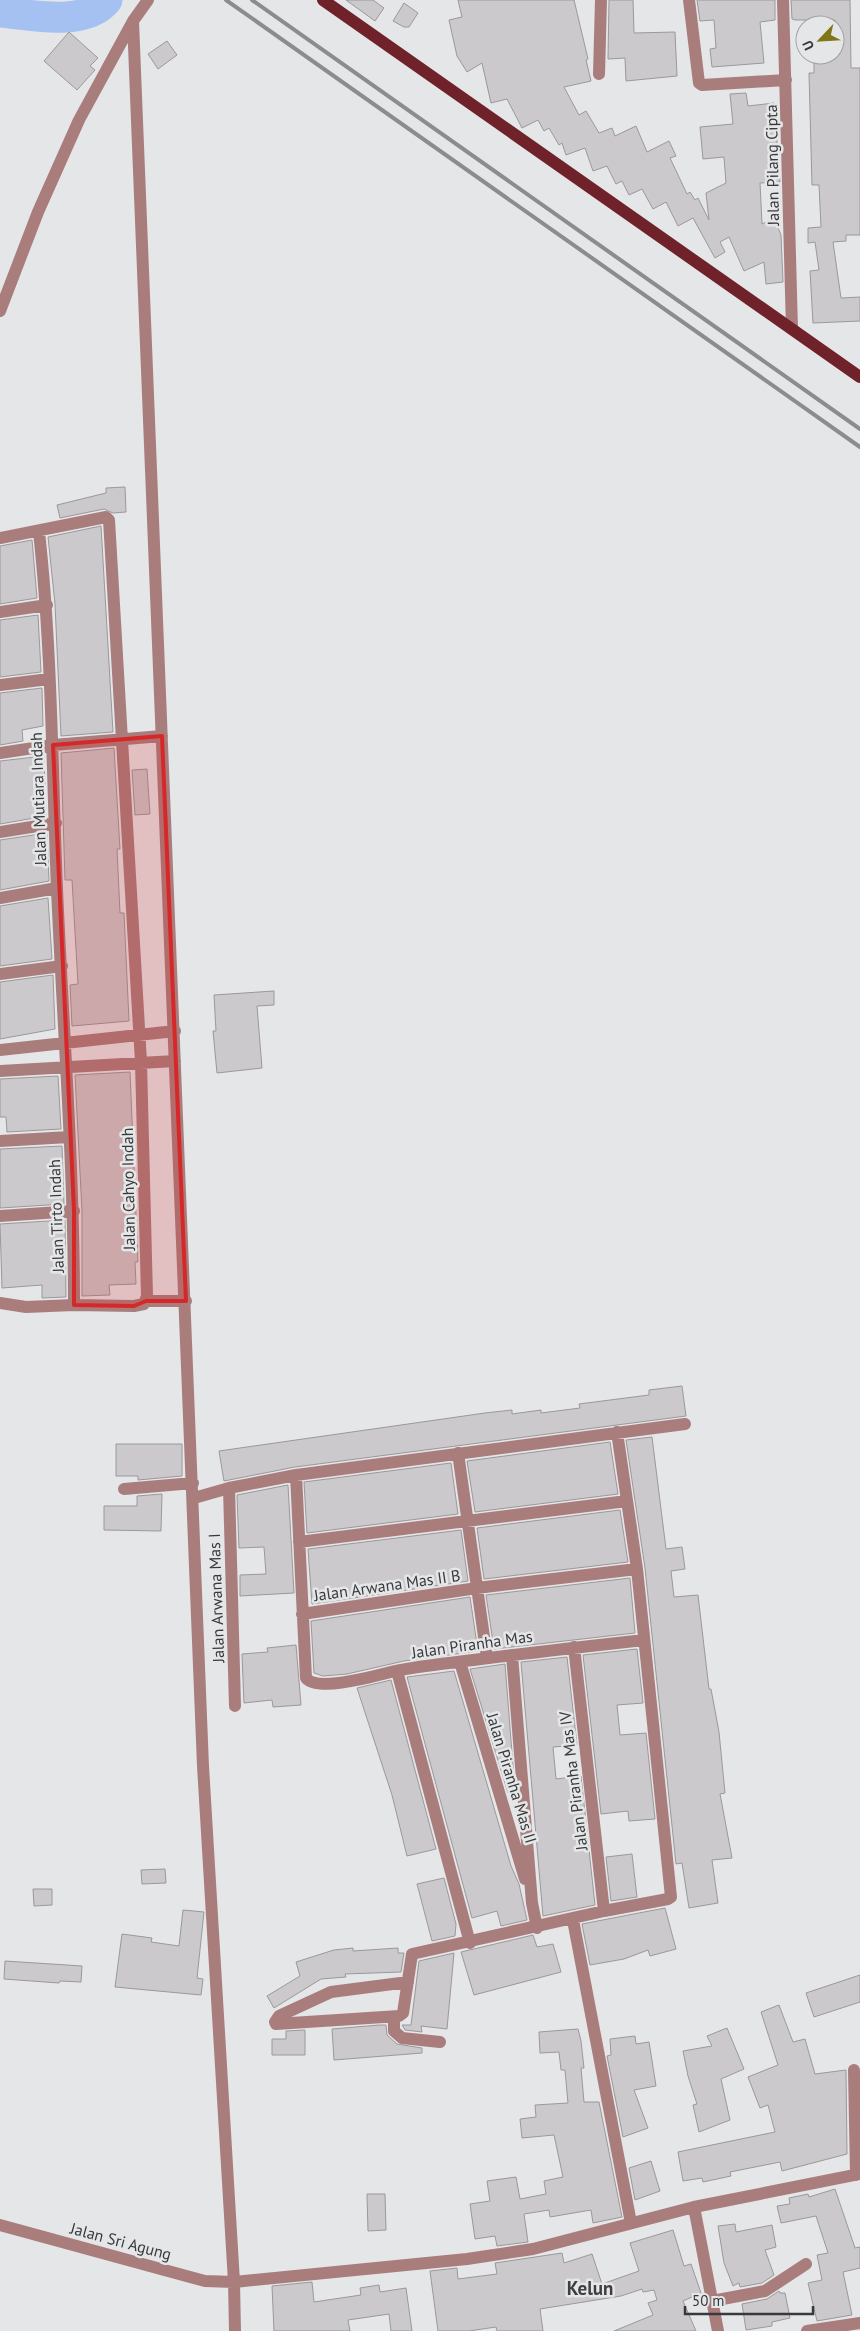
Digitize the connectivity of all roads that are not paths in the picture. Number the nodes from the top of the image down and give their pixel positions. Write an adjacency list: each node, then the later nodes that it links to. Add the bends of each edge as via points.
1 (148, 0): 6 (street)
2 (323, 0): 10 (main road)
3 (601, 0): 7 (street)
4 (690, 0): 8 (street, via 699,83)
5 (783, 0): 8 (street, Jalan Pilang Cipta)
6 (133, 21): 9 (street, via 79,120 38,212); 18 (street)
7 (599, 74)
8 (786, 80): 10 (street, Jalan Pilang Cipta)
9 (0, 311)
10 (792, 329): 11 (main road)
11 (860, 377)
12 (39, 532): 13 (street); 14 (street, Jalan Mutiara Indah); 19 (street, Jalan Cahyo Indah, via 106,517 109,520)
13 (0, 538)
14 (47, 604): 15 (street); 16 (street, Jalan Mutiara Indah)
15 (0, 612)
16 (49, 679): 17 (street); 20 (street, Jalan Mutiara Indah)
17 (0, 685)
18 (162, 736): 19 (street); 28 (street)
19 (123, 739): 20 (street); 29 (street, Jalan Cahyo Indah)
20 (52, 744): 21 (street); 22 (street, Jalan Mutiara Indah)
21 (0, 754)
22 (56, 823): 23 (street); 24 (street, Jalan Mutiara Indah)
23 (0, 832)
24 (57, 888): 25 (street); 26 (street, Jalan Mutiara Indah)
25 (0, 898)
26 (62, 966): 27 (street); 30 (street, Jalan Mutiara Indah)
27 (0, 974)
28 (175, 1031): 29 (street); 32 (street)
29 (139, 1034): 30 (street); 33 (street, Jalan Cahyo Indah)
30 (67, 1042): 31 (street); 34 (street, Jalan Mutiara Indah)
31 (0, 1050)
32 (175, 1061): 33 (street); 41 (street)
33 (141, 1062): 34 (street); 40 (street, Jalan Cahyo Indah)
34 (67, 1066): 35 (street); 36 (street, Jalan Tirto Indah)
35 (0, 1071)
36 (69, 1137): 37 (street); 38 (street, Jalan Tirto Indah)
37 (0, 1140)
38 (74, 1212): 39 (street); 43 (street, Jalan Tirto Indah)
39 (0, 1216)
40 (146, 1301): 41 (street); 43 (street, via 141,1306)
41 (186, 1301): 48 (street)
42 (0, 1302): 43 (street, via 26,1307)
43 (74, 1305)
44 (685, 1424): 45 (street)
45 (617, 1432): 46 (street); 52 (street)
46 (458, 1453): 47 (street); 53 (street)
47 (296, 1475): 49 (street); 54 (street)
48 (193, 1483): 50 (street); 51 (street)
49 (229, 1488): 51 (street); 64 (street, Jalan Arwana Mas I)
50 (124, 1489)
51 (194, 1498): 79 (street, via 203,1766)
52 (627, 1501): 53 (street); 55 (street)
53 (467, 1520): 54 (street); 56 (street)
54 (299, 1542): 57 (street)
55 (637, 1569): 56 (street, Jalan Arwana Mas II B); 58 (street)
56 (477, 1588): 57 (street, Jalan Arwana Mas II B); 61 (street)
57 (302, 1614): 63 (street, Jalan Piranha Mas, via 306,1678 310,1682 348,1682)
58 (644, 1640): 59 (street, Jalan Piranha Mas); 66 (street, via 672,1894 668,1899)
59 (574, 1647): 60 (street, Jalan Piranha Mas); 66 (street, Jalan Piranha Mas IV)
60 (512, 1655): 61 (street, Jalan Piranha Mas); 65 (street)
61 (487, 1658): 62 (street, Jalan Piranha Mas)
62 (460, 1662): 63 (street, Jalan Piranha Mas); 65 (street, Jalan Piranha Mas II)
63 (397, 1671): 69 (street)
64 (235, 1706)
65 (532, 1903): 68 (street)
66 (604, 1911): 67 (street)
67 (573, 1920): 68 (street); 76 (street)
68 (537, 1928): 69 (street)
69 (470, 1943): 70 (street, via 412,1954)
70 (408, 1982): 71 (street, via 403,2013); 71 (street, via 331,1992 279,2016 275,2022)
71 (394, 2017): 72 (street, via 394,2032 402,2038)
72 (440, 2042)
73 (854, 2070): 74 (street)
74 (858, 2175): 75 (street, Jalan Sri Agung)
75 (694, 2207): 76 (street, Jalan Sri Agung); 80 (street)
76 (631, 2224): 79 (street, Jalan Sri Agung, via 506,2254)
77 (0, 2225): 79 (street, Jalan Sri Agung, via 205,2281)
78 (806, 2264): 80 (street, via 765,2291)
79 (234, 2282): 82 (street)
80 (712, 2301): 83 (street)
81 (860, 2323): 84 (street)
82 (235, 2331)
83 (718, 2331)
84 (807, 2331)

